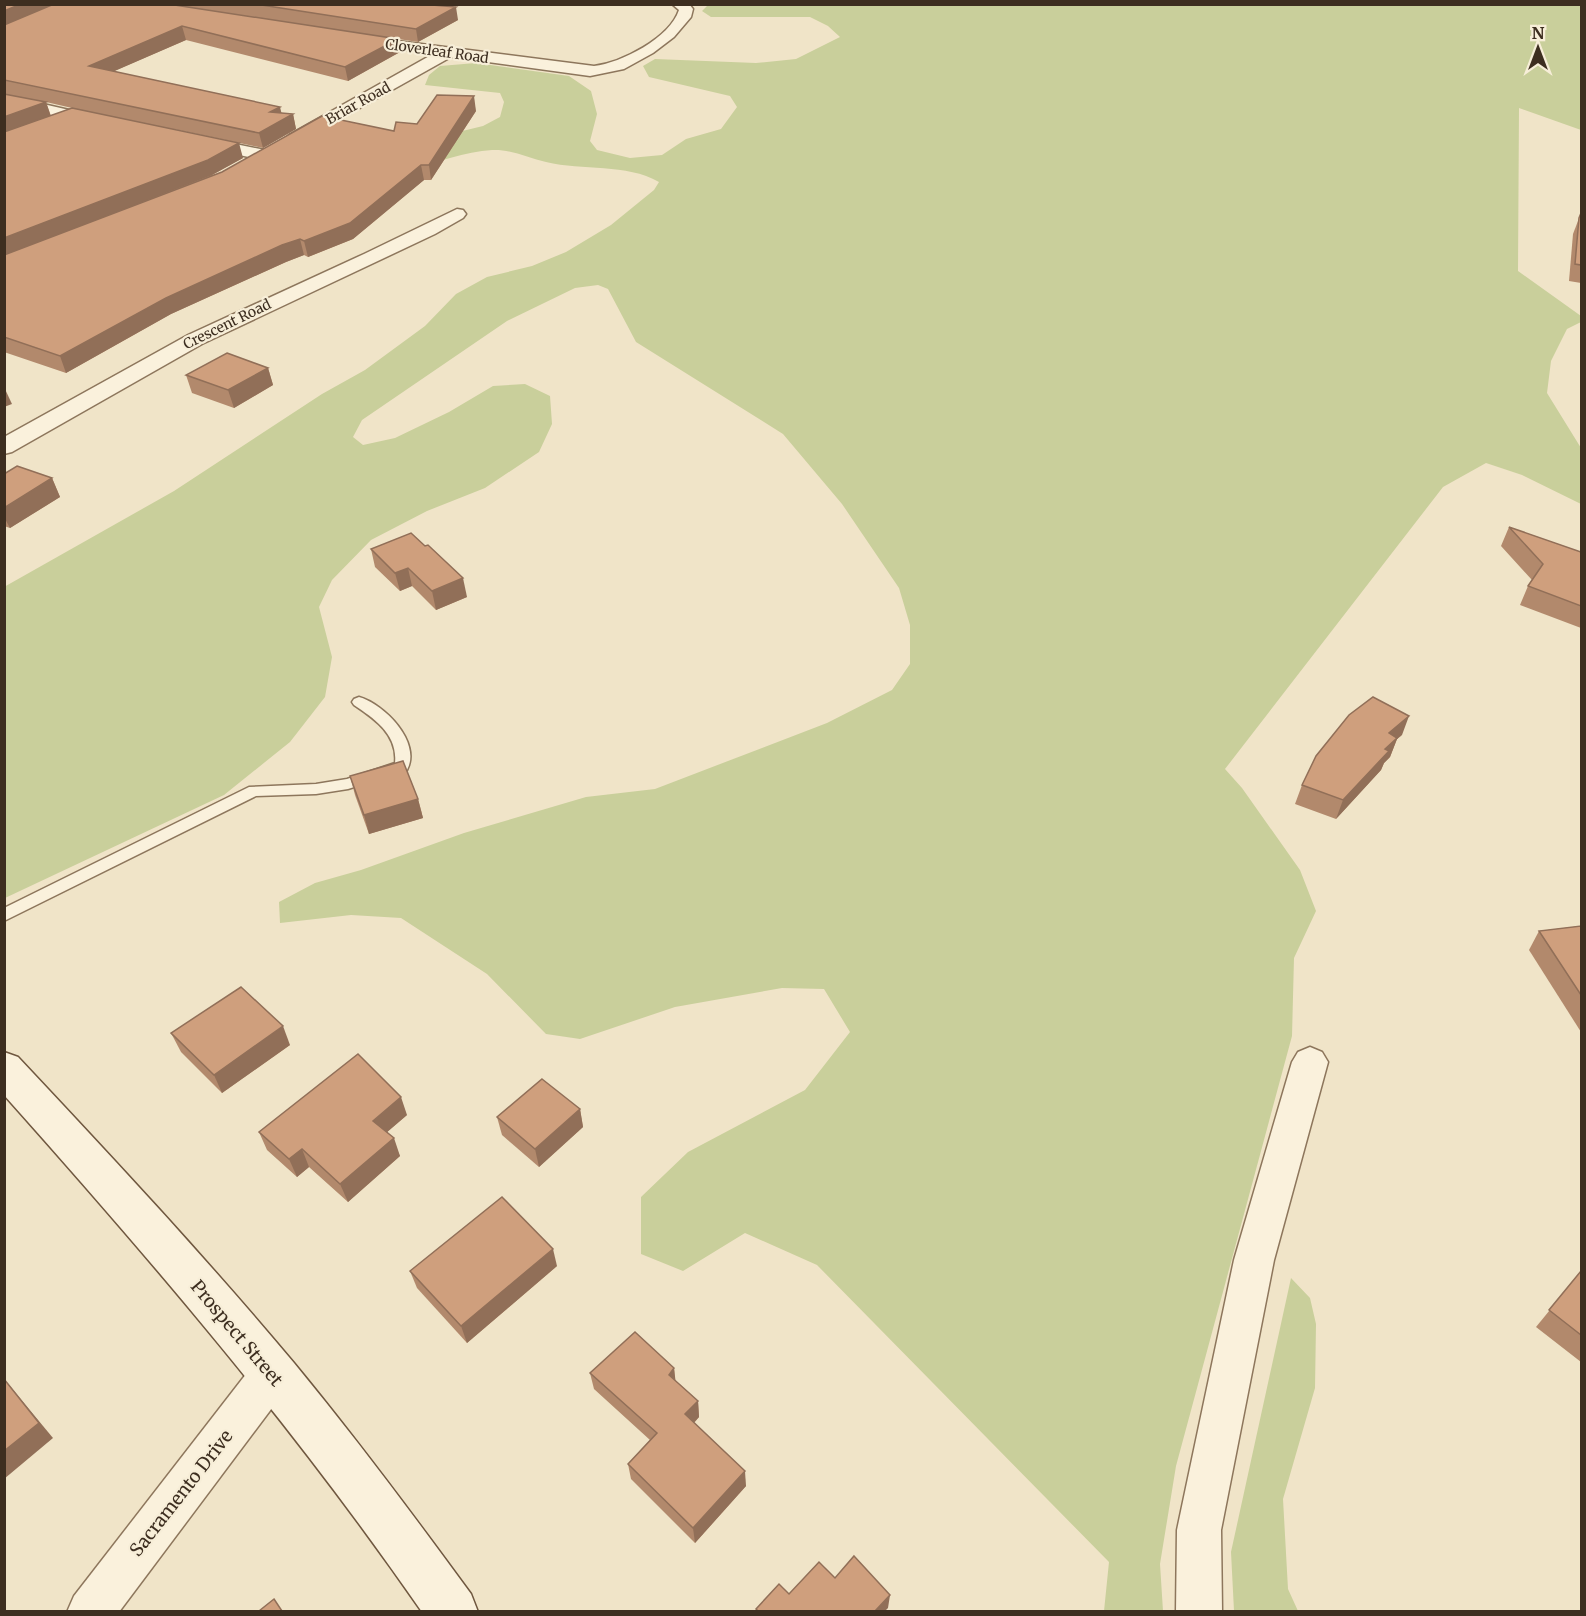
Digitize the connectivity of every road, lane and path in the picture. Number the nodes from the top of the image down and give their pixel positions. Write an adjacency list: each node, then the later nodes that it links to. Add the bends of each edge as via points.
1 (679, 4): 3 (street, Cloverleaf Road, via 686,9 686,15 677,28 633,59 605,69 583,71)
2 (343, 38): 3 (street, Cloverleaf Road)
3 (447, 53): 9 (street, Briar Road)
4 (4, 100): 5 (street)
5 (74, 116): 6 (street); 7 (street)
6 (118, 125)
7 (44, 127)
8 (186, 139): 9 (street)
9 (274, 150): 10 (street, Briar Road)
10 (246, 165)
11 (457, 214): 12 (street, Crescent Road, via 422,235 212,330)
12 (4, 447)
13 (359, 702): 14 (lane, via 391,727 405,756 402,766 348,784 254,792)
14 (4, 915)
15 (1310, 1062): 20 (street, via 1246,1296 1199,1530)
16 (4, 1068): 17 (main road, Prospect Street, via 150,1229)
17 (272, 1374): 18 (street, Sacramento Drive); 19 (main road, Prospect Street, via 362,1485)
18 (90, 1611)
19 (453, 1611)
20 (1199, 1611)

